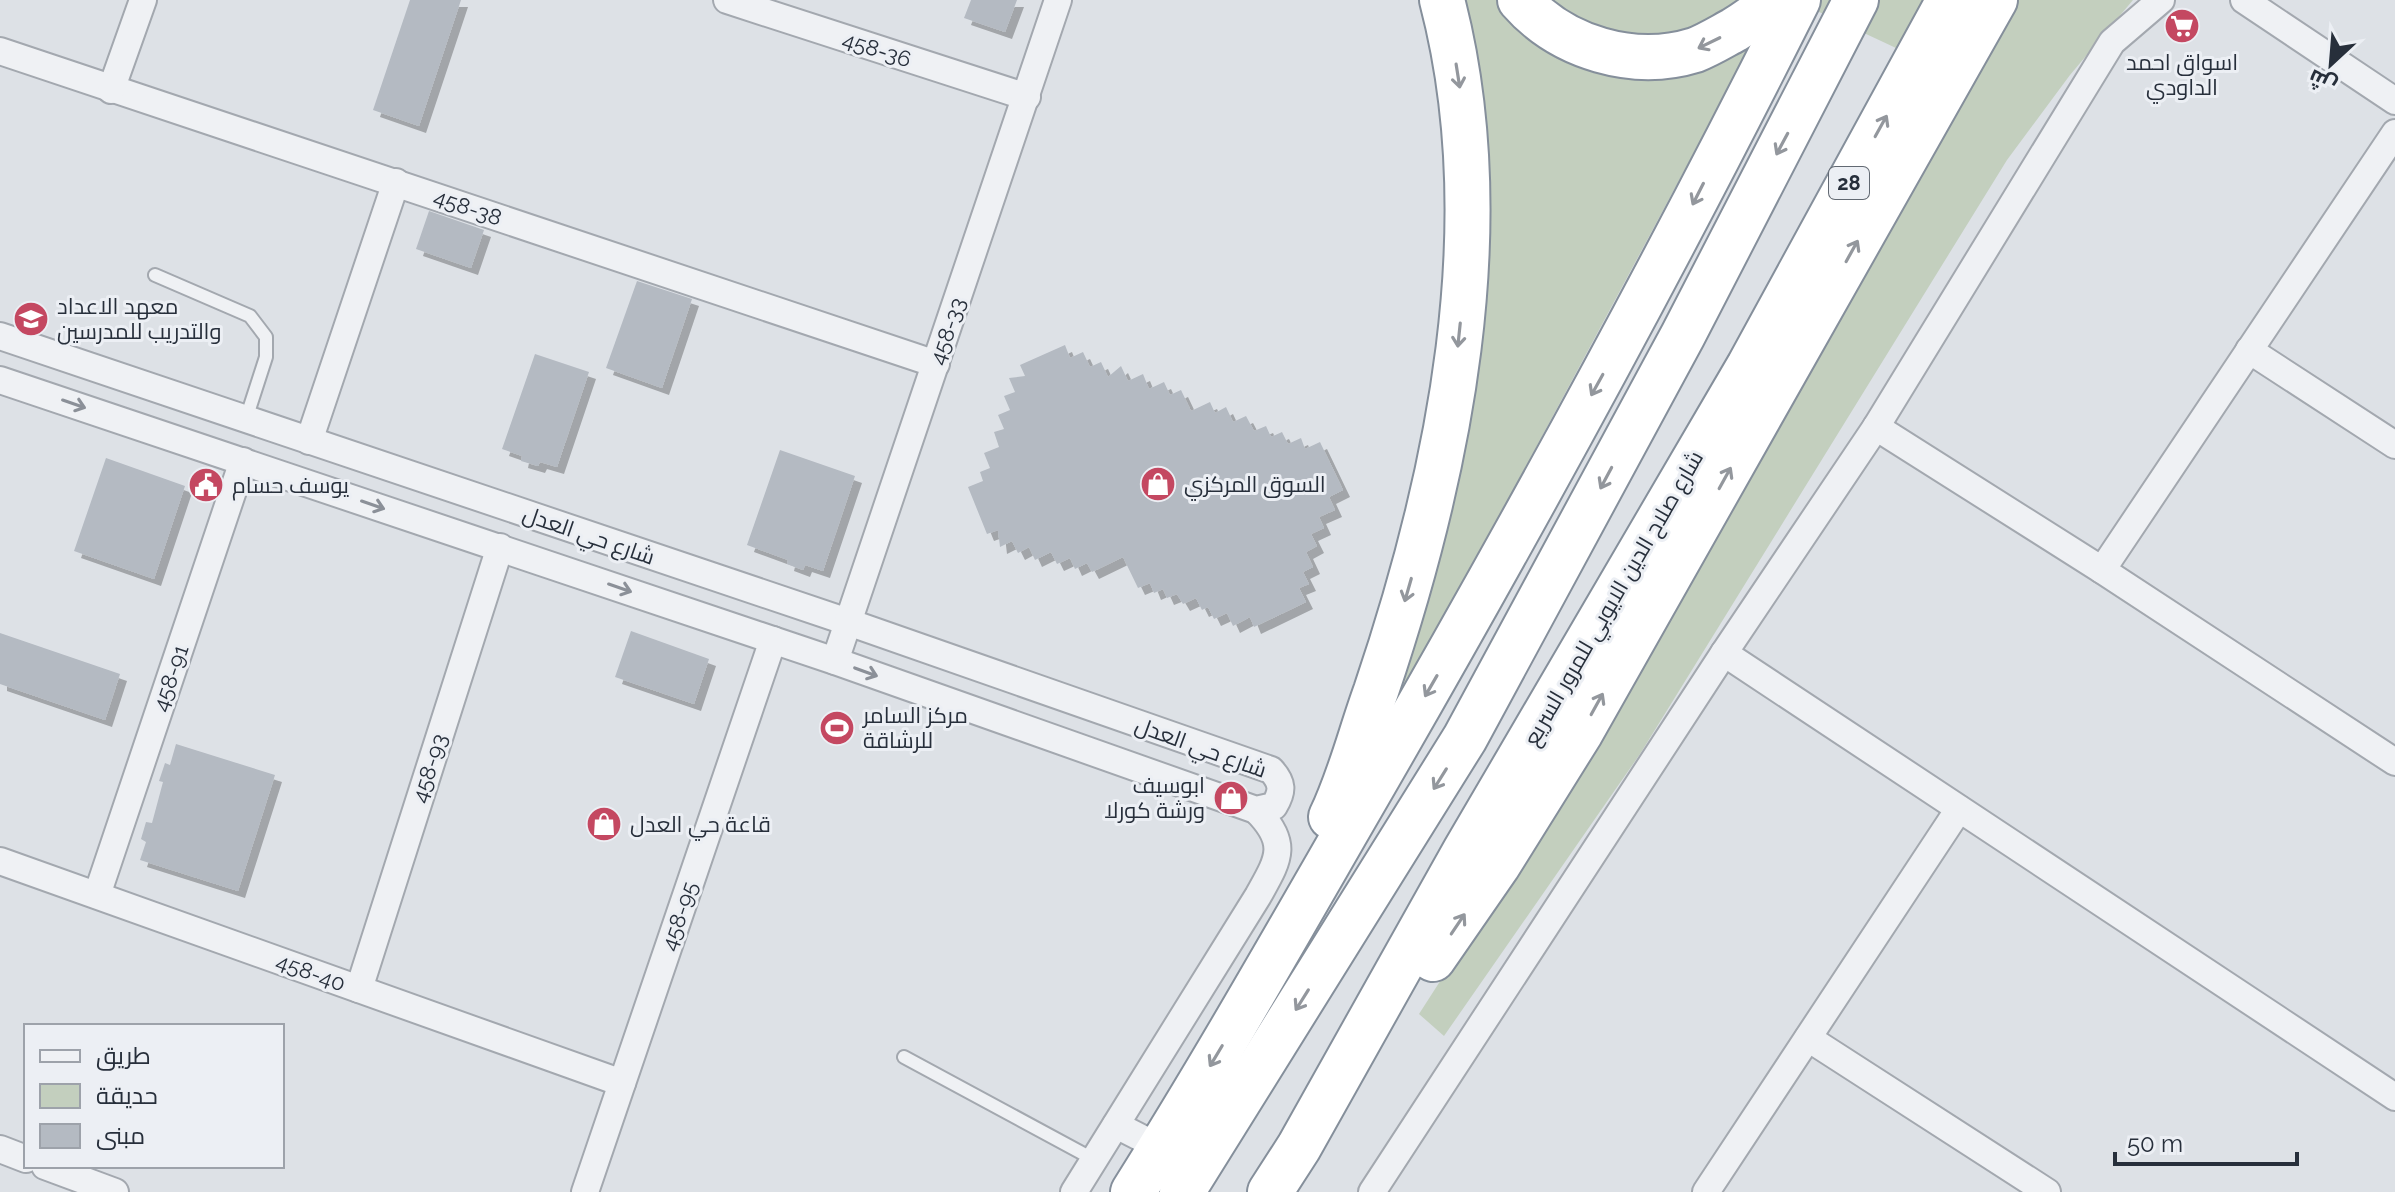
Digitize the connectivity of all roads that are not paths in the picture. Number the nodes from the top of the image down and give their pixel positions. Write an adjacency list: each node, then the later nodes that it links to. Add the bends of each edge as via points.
1 (143, 0): 14 (street)
2 (727, 0): 15 (street, 458-36)
3 (1058, 0): 15 (street, 458-33)
4 (1442, 0): 41 (highway, one-way to 41, via 1454,49 1468,164 1467,249 1448,414 1418,554 1392,643 1335,809)
5 (1520, 0): 6 (highway, one-way to 5, via 1744,24 1698,49 1658,57 1618,55 1577,42 1544,23)
6 (1773, 0)
7 (1798, 0): 41 (highway, one-way to 41, via 1456,643)
8 (1856, 0): 57 (highway, one-way to 57, via 1465,738)
9 (1949, 0): 47 (highway, شارع صلاح الدين الايوبي للمرور السريع / 28, one-way to 9, via 1473,837 1749,366)
10 (1995, 0): 47 (highway, one-way to 10, via 1541,798)
11 (2161, 0): 25 (street, via 2112,42)
12 (2244, 0): 16 (street)
13 (0, 51): 14 (street, 458-38)
14 (111, 90): 18 (street, 458-38)
15 (1027, 97): 22 (street, 458-33)
16 (2395, 101)
17 (2395, 133): 21 (street)
18 (396, 182): 22 (street, 458-38); 26 (street)
19 (155, 275): 24 (lane, via 250,316 266,337 266,357)
20 (0, 336): 24 (street, شارع حي العدل)
21 (2249, 350): 27 (street); 30 (street)
22 (936, 364): 31 (street, 458-33)
23 (0, 380): 28 (street, شارع حي العدل, one-way to 28)
24 (246, 419): 26 (street, شارع حي العدل)
25 (1876, 427): 30 (street); 33 (street)
26 (309, 441): 31 (street, شارع حي العدل)
27 (2395, 445)
28 (243, 461): 29 (street, شارع حي العدل, one-way to 29); 39 (street, 458-91)
29 (500, 547): 32 (street, شارع حي العدل, one-way to 32); 40 (street, 458-93)
30 (2102, 570): 35 (street)
31 (848, 622): 34 (street, 458-33); 37 (street, شارع حي العدل, via 1271,770 1280,780 1281,794 1274,806)
32 (773, 640): 34 (street, شارع حي العدل); 44 (street, 458-95)
33 (1724, 653): 36 (street); 59 (street)
34 (835, 661): 37 (street, شارع حي العدل, one-way to 37)
35 (2395, 762)
36 (1959, 809): 42 (street); 45 (street)
37 (1256, 810): 46 (street, via 1273,833 1277,861)
38 (0, 861): 39 (street, 458-40)
39 (97, 895): 40 (street, 458-40)
40 (359, 989): 44 (street, 458-40)
41 (1248, 1002): 48 (highway, one-way to 48)
42 (1808, 1038): 60 (street); 61 (street)
43 (904, 1057): 51 (lane)
44 (622, 1083): 54 (street, 458-95)
45 (2395, 1097)
46 (1116, 1125): 48 (street); 51 (street)
47 (1299, 1147): 58 (highway, شارع صلاح الدين الايوبي للمرور السريع)
48 (1161, 1148): 56 (highway)
49 (0, 1149): 50 (street)
50 (24, 1158)
51 (1093, 1159): 55 (street)
52 (50, 1168): 53 (street)
53 (115, 1192)
54 (585, 1192)
55 (1074, 1192)
56 (1133, 1192)
57 (1182, 1192)
58 (1270, 1192)
59 (1372, 1192)
60 (1706, 1192)
61 (2047, 1192)

